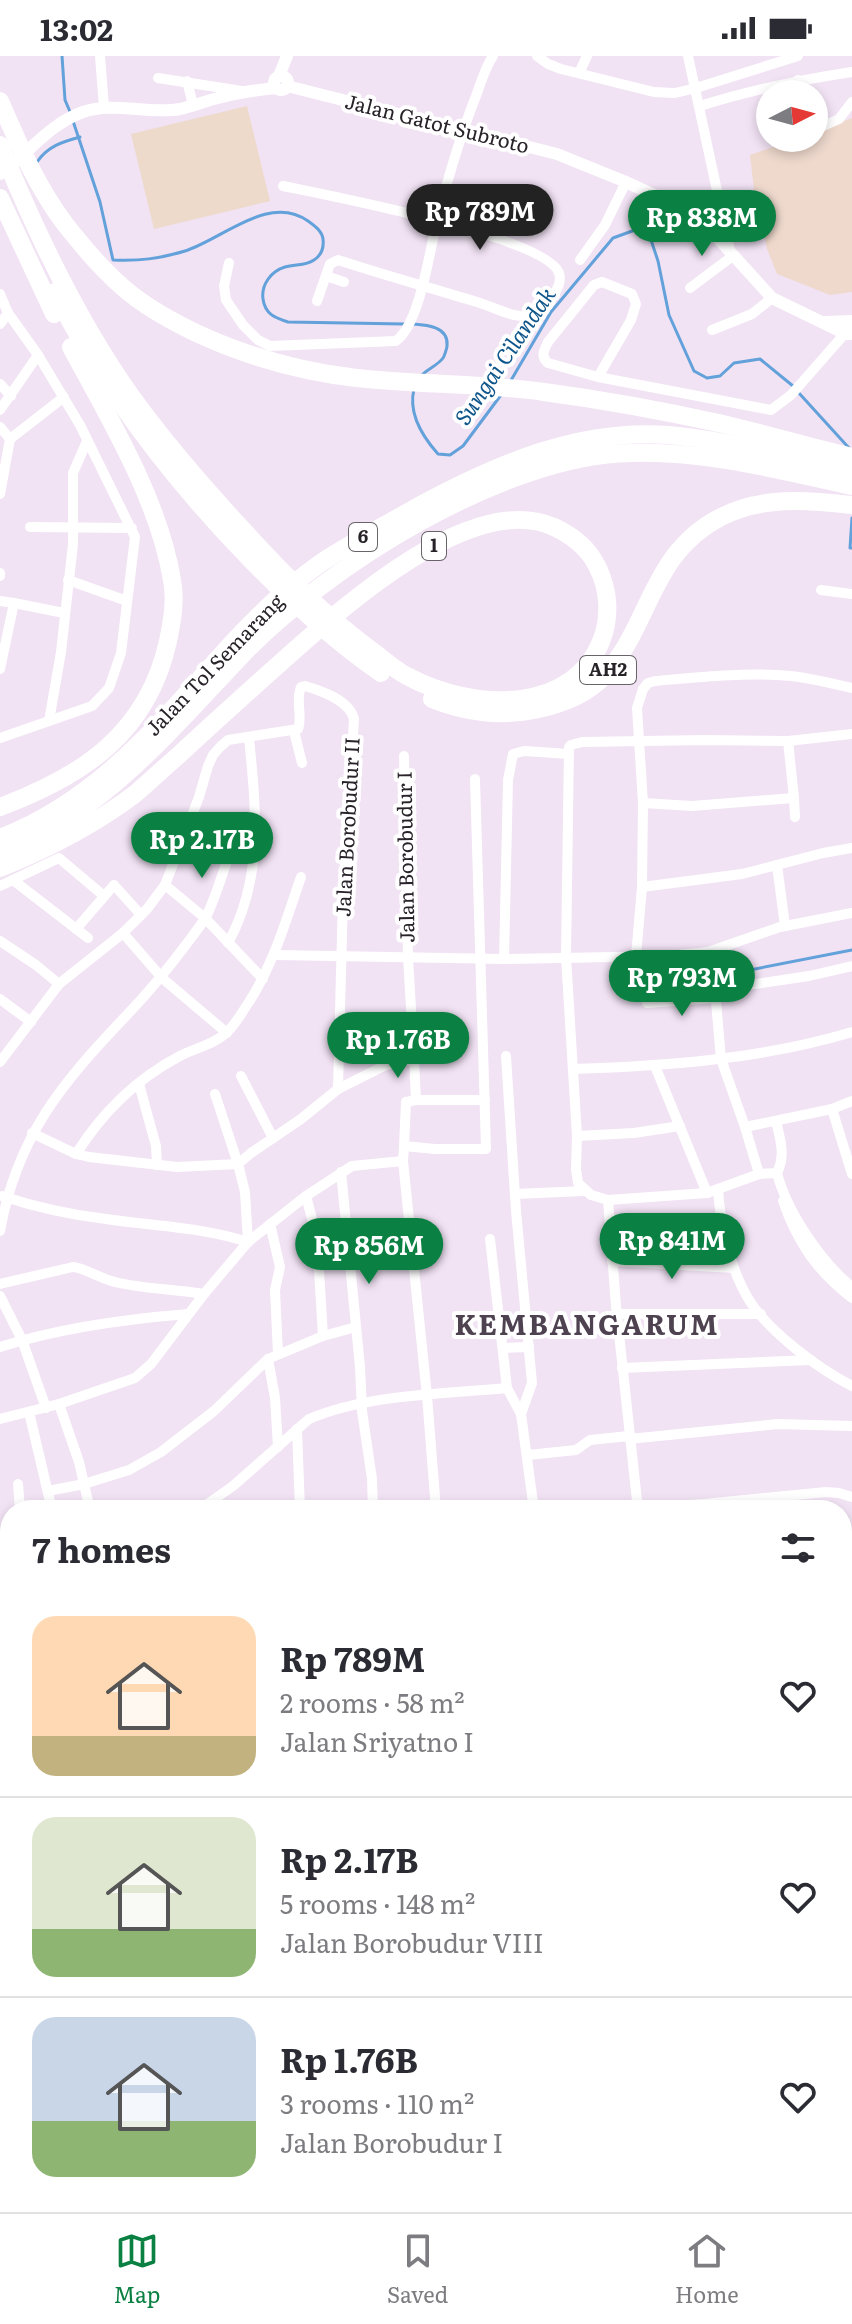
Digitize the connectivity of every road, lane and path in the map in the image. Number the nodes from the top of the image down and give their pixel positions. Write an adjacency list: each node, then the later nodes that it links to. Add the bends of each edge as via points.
1 (100, 56): 21 (street)
2 (287, 56): 13 (street)
3 (537, 56): 9 (street)
4 (587, 56): 9 (street)
5 (688, 56): 14 (street)
6 (798, 56): 14 (street)
7 (487, 58): 23 (street)
8 (852, 72): 11 (street)
9 (579, 73): 14 (street, via 654,92)
10 (158, 78): 12 (street, Jalan Gatot Subroto)
11 (798, 80)
12 (187, 81): 16 (street, Jalan Gatot Subroto); 19 (street)
13 (281, 83): 16 (street, Jalan Gatot Subroto); 23 (street, Jalan Gatot Subroto)
14 (696, 88): 20 (street)
15 (756, 89): 20 (street)
16 (244, 91): 19 (street, Jalan Gatot Subroto)
17 (0, 101): 56 (highway, via 38,182 94,258 147,305 237,349 353,378 540,391 626,403)
18 (852, 102): 22 (street)
19 (193, 105): 21 (street, Jalan Gatot Subroto, via 165,110)
20 (700, 106): 30 (street)
21 (104, 107): 25 (street, Jalan Gatot Subroto, via 59,124)
22 (828, 124)
23 (462, 132): 26 (street, Jalan Gatot Subroto, via 557,154); 29 (street)
24 (0, 145): 38 (highway)
25 (0, 174): 38 (highway)
26 (626, 182): 30 (street, Jalan Gatot Subroto, via 680,207); 31 (street)
27 (283, 186): 29 (street)
28 (0, 198): 38 (highway)
29 (437, 219): 35 (street); 35 (street, via 534,252 556,268 560,282 538,315 526,317)
30 (732, 253): 36 (street); 39 (street, Jalan Gatot Subroto)
31 (580, 260)
32 (229, 263): 35 (street, via 226,300 243,325 270,346 396,341 412,318)
33 (326, 276): 34 (street); 35 (street, via 338,260); 40 (street)
34 (344, 282)
35 (422, 287)
36 (690, 288)
37 (0, 294): 41 (street)
38 (57, 295): 72 (highway, AH2, via 96,341 216,514 287,597); 88 (highway, via 153,511 173,583 172,621 150,693 109,748 55,784)
39 (772, 298): 43 (street, Jalan Gatot Subroto); 45 (street, via 752,314)
40 (317, 301)
41 (8, 313): 44 (street); 47 (street)
42 (852, 321): 43 (street); 46 (street)
43 (822, 323): 46 (street, Jalan Gatot Subroto)
44 (0, 324)
45 (712, 330)
46 (849, 334): 48 (street, via 771,410)
47 (38, 355): 50 (street); 51 (street)
48 (598, 377): 48 (street, via 636,304 632,294 602,282 594,285 543,351 548,363)
49 (0, 384): 50 (street)
50 (11, 396): 52 (street)
51 (64, 397): 54 (street); 55 (street)
52 (0, 410)
53 (0, 427): 54 (street)
54 (10, 439): 60 (street)
55 (87, 441): 63 (street, via 73,473); 64 (street)
56 (852, 457)
57 (812, 470): 58 (highway, Jalan Tol Semarang / 6); 59 (highway, Jalan Tol Semarang / 6); 90 (highway, Jalan Tol Semarang / 6, via 689,438 619,435 541,451 460,484 331,556 247,627 130,755 74,800); 93 (highway, Jalan Tol Semarang / 6, via 629,453 568,461 486,489 418,524 302,599 138,765 80,812)
58 (852, 471)
59 (852, 486)
60 (0, 494)
61 (852, 505): 72 (highway, AH2, via 771,502 720,517 700,530 670,561 603,677 556,705 518,713 476,711 437,701 400,685)
62 (30, 527): 63 (street)
63 (73, 527): 64 (street); 65 (street)
64 (132, 528): 69 (street, via 135,547)
65 (68, 580): 69 (street); 71 (street)
66 (821, 590): 67 (street)
67 (852, 594)
68 (0, 601): 70 (street)
69 (127, 601): 75 (street, via 119,663 109,688 92,706)
70 (14, 603): 71 (street); 73 (street)
71 (64, 613): 75 (street)
72 (357, 649): 97 (highway, 1, via 441,690 517,700 550,693 586,669 599,647 607,623 607,593 587,550 542,522 507,520 444,540 344,608 135,794)
73 (0, 669)
74 (852, 688): 81 (street, via 768,674 655,681 643,689 637,708)
75 (49, 721): 78 (street)
76 (294, 731): 79 (street); 84 (street); 114 (street, Jalan Borobudur II, via 300,726 302,686 344,703 354,719)
77 (852, 734): 80 (street)
78 (0, 738)
79 (249, 738): 91 (street, via 228,740 213,755); 95 (street)
80 (788, 741): 81 (street); 86 (street)
81 (640, 742): 82 (street, via 576,743); 87 (street)
82 (568, 754): 116 (street); 119 (street, via 513,754)
83 (404, 756): 117 (street, Jalan Borobudur I)
84 (302, 763)
85 (475, 779): 118 (street)
86 (794, 798): 87 (street, via 692,806); 89 (street)
87 (643, 803): 101 (street)
88 (0, 807)
89 (795, 817)
90 (0, 838)
91 (182, 844): 94 (street); 99 (street)
92 (852, 848): 96 (street)
93 (0, 853)
94 (230, 853): 95 (street); 105 (street)
95 (254, 857): 111 (street, via 247,902)
96 (777, 865): 101 (street); 106 (street)
97 (6, 874): 100 (street); 102 (street, via 59,858); 107 (street)
98 (301, 877): 113 (street)
99 (165, 885): 104 (street); 105 (street)
100 (0, 886)
101 (642, 887): 115 (street)
102 (104, 896): 104 (street, via 116,885); 107 (street)
103 (852, 913): 106 (street, Jalan Borobudur I)
104 (141, 915): 108 (street)
105 (205, 918): 111 (street); 121 (street)
106 (785, 926): 112 (street, Jalan Borobudur I)
107 (76, 929): 109 (street)
108 (123, 933): 121 (street); 123 (street)
109 (88, 938)
110 (0, 941): 123 (street)
111 (228, 943): 122 (street)
112 (708, 952): 115 (street, Jalan Borobudur I); 124 (street)
113 (275, 955): 114 (street); 122 (street)
114 (343, 955): 117 (street); 138 (street, Jalan Borobudur II)
115 (636, 956): 116 (street, Jalan Borobudur I)
116 (566, 957): 119 (street, Jalan Borobudur I); 135 (street)
117 (408, 958): 118 (street, Jalan Borobudur I); 131 (street, Jalan Borobudur I)
118 (479, 958): 119 (street, Jalan Borobudur I); 141 (street)
119 (504, 959)
120 (852, 966): 124 (street)
121 (162, 978): 129 (street); 148 (street, via 68,1081)
122 (263, 979): 129 (street)
123 (59, 984): 127 (street)
124 (715, 994): 126 (street); 132 (street)
125 (0, 999): 127 (street)
126 (647, 1003)
127 (31, 1022): 133 (street)
128 (852, 1032): 132 (street)
129 (227, 1033): 137 (street)
130 (506, 1056): 139 (street)
131 (414, 1059): 138 (street, via 386,1065); 142 (street, Jalan Borobudur I)
132 (721, 1059): 134 (street); 147 (street)
133 (0, 1062)
134 (655, 1066): 135 (street); 146 (street)
135 (573, 1069): 149 (street)
136 (241, 1076): 150 (street)
137 (139, 1084): 152 (street, via 110,1107); 155 (street)
138 (338, 1089): 150 (street)
139 (507, 1091): 141 (street); 163 (street)
140 (215, 1094): 154 (street)
141 (485, 1096): 142 (street); 151 (street, via 485,1149)
142 (416, 1100): 151 (street, via 406,1102)
143 (852, 1103): 144 (street)
144 (832, 1109): 145 (street); 157 (street)
145 (776, 1121): 147 (street); 158 (street, via 782,1150)
146 (680, 1126): 149 (street); 162 (street)
147 (745, 1127): 159 (street)
148 (32, 1133): 152 (street); 165 (street)
149 (577, 1136): 161 (street, via 576,1169)
150 (273, 1138): 154 (street)
151 (404, 1146): 153 (street)
152 (76, 1154): 155 (street)
153 (403, 1161): 156 (street); 192 (street)
154 (238, 1164): 155 (street); 170 (street)
155 (157, 1165)
156 (341, 1172): 164 (street); 181 (street)
157 (852, 1172)
158 (777, 1173): 159 (street); 160 (street)
159 (759, 1174): 162 (street)
160 (780, 1185): 174 (street, via 810,1241); 177 (street, via 802,1246)
161 (584, 1191): 163 (street); 166 (street)
162 (712, 1191): 166 (street); 172 (street)
163 (515, 1194): 185 (street)
164 (306, 1196): 167 (street); 182 (street, via 317,1238)
165 (3, 1197): 168 (street); 170 (street)
166 (608, 1200): 171 (street)
167 (270, 1224): 170 (street); 187 (street, via 280,1267)
168 (0, 1231)
169 (490, 1239): 186 (street)
170 (248, 1242): 175 (street)
171 (612, 1261): 172 (street); 179 (street)
172 (734, 1268): 180 (street)
173 (0, 1284): 175 (street, via 80,1267 118,1283)
174 (852, 1287)
175 (204, 1294): 178 (street)
176 (0, 1296): 183 (street)
177 (852, 1298)
178 (188, 1314): 183 (street, via 134,1318); 194 (street, via 142,1373)
179 (617, 1314): 180 (street); 189 (street)
180 (761, 1314): 188 (street)
181 (356, 1327): 182 (street); 193 (street)
182 (323, 1336): 187 (street)
183 (22, 1340): 184 (street); 195 (street)
184 (0, 1347)
185 (529, 1347): 186 (street); 197 (street, via 532,1383)
186 (504, 1348): 191 (street)
187 (273, 1356): 202 (street); 205 (street, via 161,1452 129,1470)
188 (811, 1360): 189 (street); 190 (street)
189 (622, 1368): 201 (street)
190 (852, 1386)
191 (507, 1388): 192 (street); 197 (street)
192 (427, 1396): 193 (street); 214 (street)
193 (362, 1403): 200 (street, via 322,1413); 213 (street)
194 (59, 1404): 195 (street); 205 (street)
195 (46, 1408): 196 (street)
196 (29, 1412): 198 (street); 206 (street)
197 (521, 1414): 203 (street)
198 (0, 1419)
199 (852, 1426): 201 (street, via 778,1424)
200 (297, 1429): 202 (street); 212 (street)
201 (629, 1437): 203 (street); 216 (street)
202 (278, 1447): 211 (street)
203 (528, 1455): 215 (street)
204 (18, 1484): 208 (street)
205 (84, 1484): 206 (street); 210 (street)
206 (48, 1491): 209 (street)
207 (852, 1497): 217 (street, via 826,1492)
208 (19, 1500)
209 (50, 1500)
210 (88, 1500)
211 (213, 1500)
212 (300, 1500)
213 (373, 1500)
214 (435, 1500)
215 (533, 1500)
216 (637, 1500)
217 (745, 1500)

